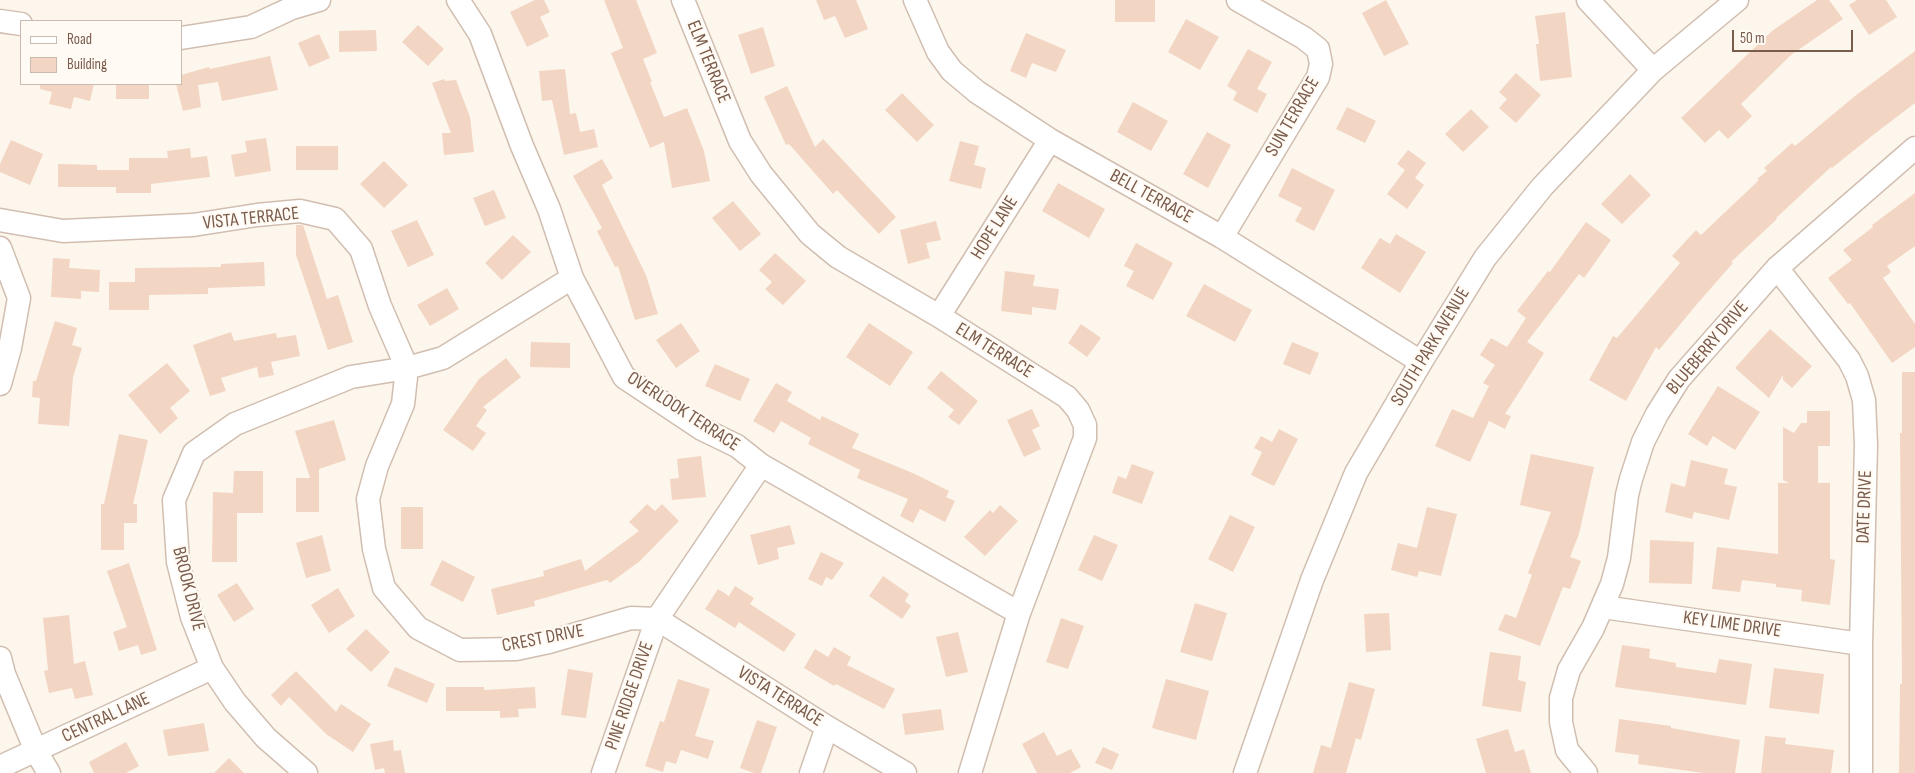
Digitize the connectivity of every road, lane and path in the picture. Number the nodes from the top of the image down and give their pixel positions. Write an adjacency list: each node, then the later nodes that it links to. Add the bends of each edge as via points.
1 (319, 0): 10 (street, via 292,8 251,27)
2 (458, 0): 18 (street, OVERLOOK TERRACE, via 480,34 549,209)
3 (683, 0): 19 (street, ELM TERRACE, via 740,141 761,174 810,234 838,257)
4 (915, 0): 12 (street, BELL TERRACE, via 938,52 952,71 977,92)
5 (1238, 0): 15 (street, SUN TERRACE, via 1304,38 1318,49 1321,64 1318,77)
6 (1588, 0): 11 (street)
7 (1737, 0): 11 (street, SOUTH PARK AVENUE)
8 (0, 21): 9 (street)
9 (20, 24)
10 (182, 38)
11 (1654, 70): 20 (street, SOUTH PARK AVENUE, via 1542,187 1485,258)
12 (1050, 140): 15 (street, BELL TERRACE); 19 (street, HOPE LANE)
13 (1915, 148): 17 (street, BLUEBERRY DRIVE)
14 (0, 220): 21 (street, VISTA TERRACE, via 63,231 193,225 300,211 335,219 361,249)
15 (1222, 237): 20 (street, BELL TERRACE)
16 (0, 248): 22 (street, via 19,298)
17 (1777, 268): 24 (street, BLUEBERRY DRIVE, via 1679,379 1657,414 1631,479 1619,558); 27 (street, DATE DRIVE, via 1849,360 1864,400 1866,445)
18 (572, 278): 21 (street, via 443,358); 23 (street, OVERLOOK TERRACE, via 624,377 702,429 737,446)
19 (939, 316): 25 (street, ELM TERRACE, via 1067,397 1085,425 1085,438)
20 (1421, 362): 39 (street, SOUTH PARK AVENUE, via 1356,473 1312,580)
21 (406, 368): 26 (street, CREST DRIVE, via 403,404 377,466 368,499 374,549 384,588 418,628 460,650 507,649 549,642 631,618); 29 (street, BROOK DRIVE, via 351,377 235,424 194,453 174,500 178,562 192,617)
22 (0, 384)
23 (761, 465): 25 (street, OVERLOOK TERRACE); 26 (street)
24 (1603, 607): 27 (street, KEY LIME DRIVE); 40 (street, BLUEBERRY DRIVE, via 1569,670 1561,698 1561,722 1568,750)
25 (1019, 613): 38 (street, ELM TERRACE)
26 (657, 619): 30 (street, VISTA TERRACE); 35 (street, PINE RIDGE DRIVE)
27 (1860, 644): 41 (street, DATE DRIVE)
28 (0, 658): 31 (street)
29 (212, 668): 31 (street, CENTRAL LANE); 34 (street, BROOK DRIVE, via 266,738)
30 (827, 727): 36 (street); 37 (street, VISTA TERRACE)
31 (36, 751): 32 (street, CENTRAL LANE); 33 (street)
32 (0, 767)
33 (49, 773)
34 (306, 773)
35 (604, 773)
36 (811, 773)
37 (905, 773)
38 (970, 773)
39 (1245, 773)
40 (1586, 773)
41 (1861, 773)

